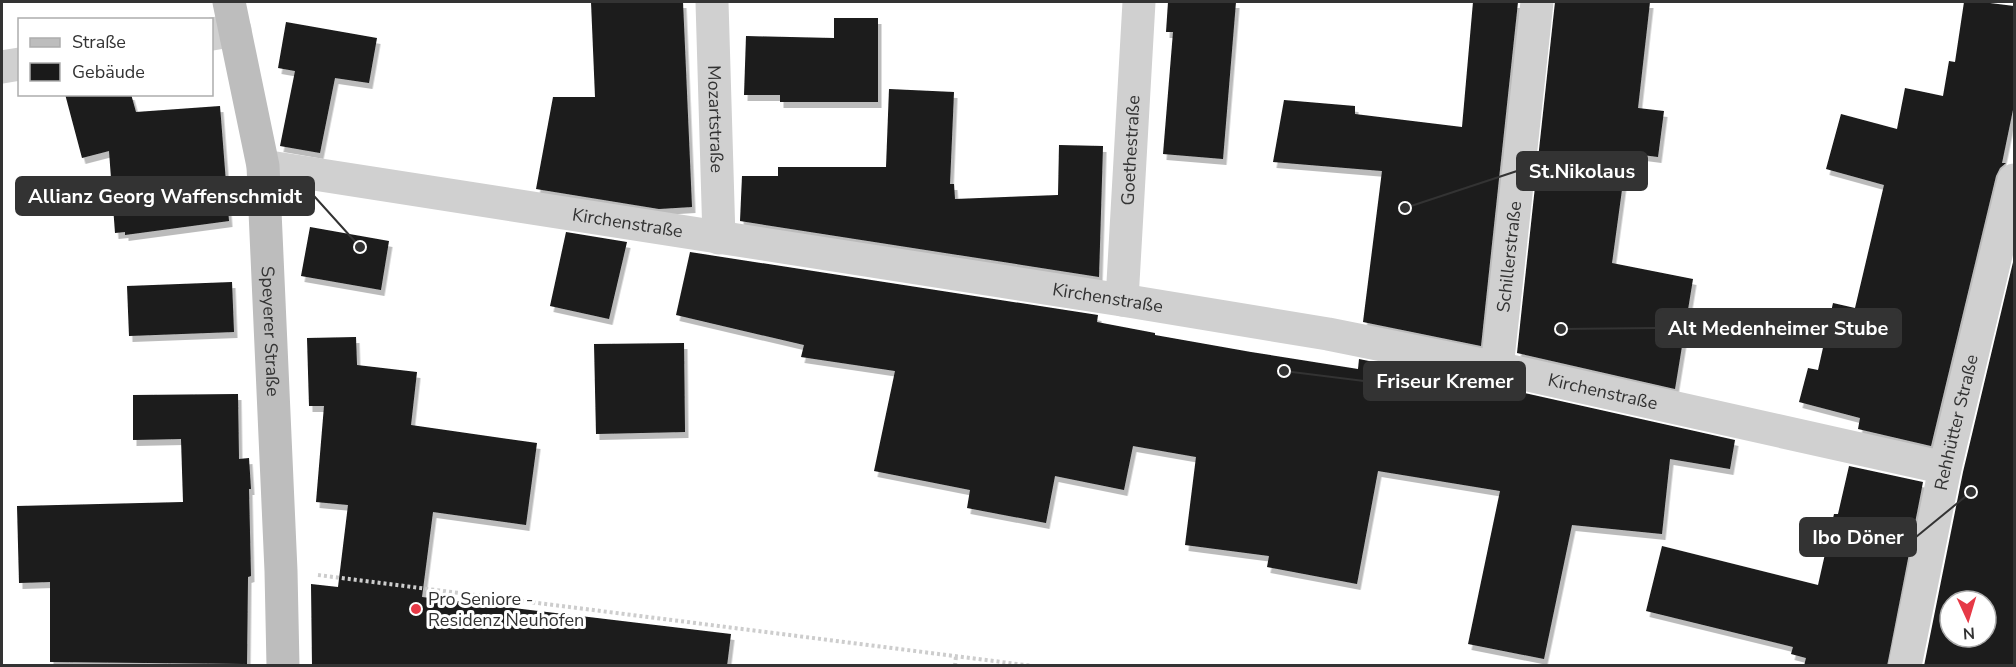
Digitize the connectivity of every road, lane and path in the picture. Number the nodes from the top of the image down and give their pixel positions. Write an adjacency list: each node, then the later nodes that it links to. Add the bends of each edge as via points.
1 (712, 2): 9 (street, Mozartstraße)
2 (1139, 2): 10 (street, Goethestraße)
3 (1537, 2): 11 (street, Schillerstraße)
4 (225, 22): 7 (main road, Speyerer Straße)
5 (18, 64): 6 (street)
6 (2, 67)
7 (263, 166): 9 (street, Kirchenstraße); 13 (main road, Speyerer Straße)
8 (2014, 180): 12 (street, Rehhütter Straße)
9 (719, 238): 10 (street, Kirchenstraße)
10 (1122, 300): 11 (street, Kirchenstraße, via 1328,334)
11 (1497, 368): 12 (street, Kirchenstraße)
12 (1945, 468): 18 (street, Rehhütter Straße)
13 (281, 571): 14 (path); 15 (main road, Speyerer Straße)
14 (956, 656): 16 (path); 17 (path)
15 (283, 666)
16 (955, 666)
17 (1034, 666)
18 (1905, 666)

